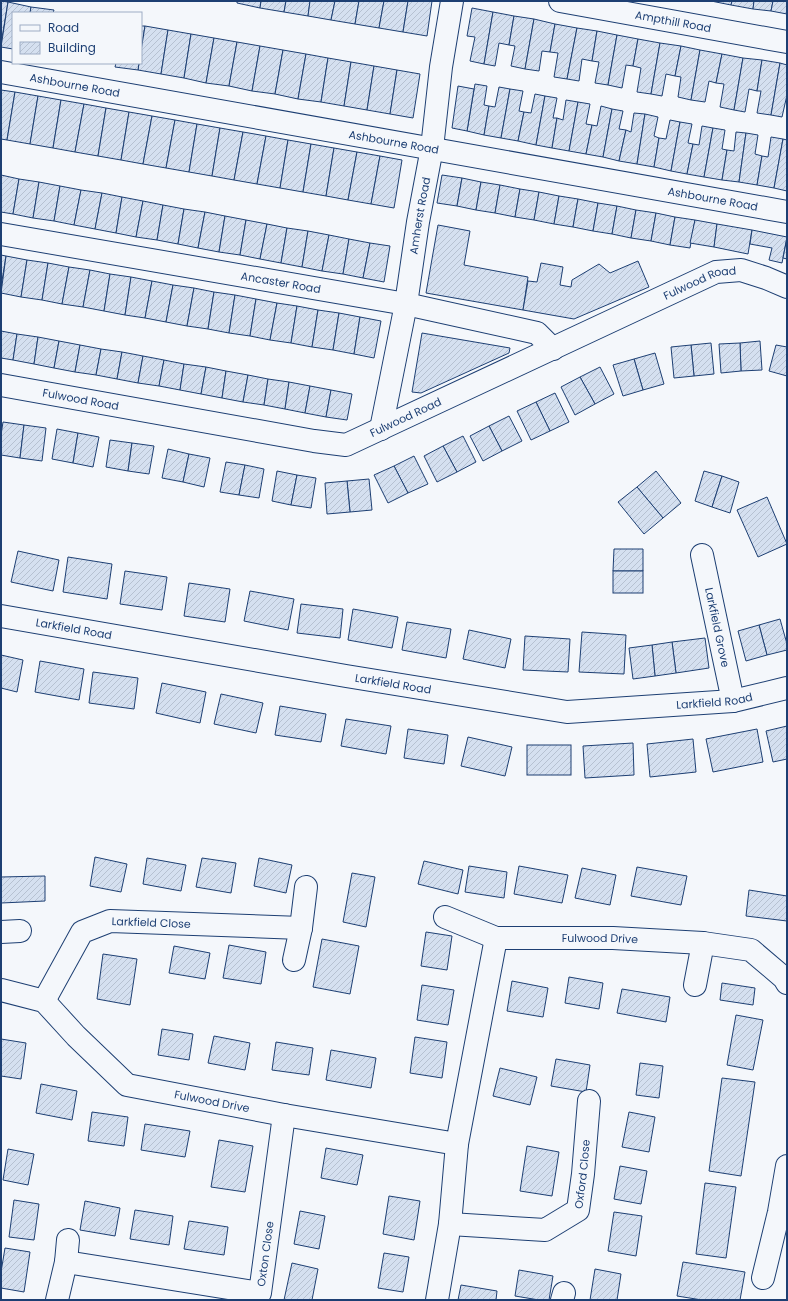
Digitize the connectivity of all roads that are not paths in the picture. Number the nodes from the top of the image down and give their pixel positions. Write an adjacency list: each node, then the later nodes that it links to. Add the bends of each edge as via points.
1 (452, 1): 5 (street, Amherst Road, via 441,67)
2 (560, 1): 3 (street, Ampthill Road)
3 (787, 42)
4 (1, 72): 5 (street, Ashbourne Road)
5 (432, 148): 6 (street, Ashbourne Road); 9 (street, Amherst Road)
6 (787, 212)
7 (1, 234): 9 (street, Ancaster Road)
8 (787, 287): 10 (street, Fulwood Road, via 740,270 716,272)
9 (406, 304): 10 (street, Ancaster Road, via 537,333); 12 (street, Amherst Road)
10 (553, 349): 12 (street, Fulwood Road)
11 (1, 385): 12 (street, Fulwood Road, via 346,445)
12 (381, 429)
13 (702, 555): 16 (street, Larkfield Grove)
14 (1, 616): 16 (street, Larkfield Road, via 567,712)
15 (787, 688): 16 (street, Larkfield Road)
16 (733, 701)
17 (306, 887): 19 (street)
18 (445, 917): 20 (street, Fulwood Drive)
19 (301, 928): 22 (street); 26 (street, Larkfield Close, via 110,921 82,932)
20 (496, 938): 21 (street, Fulwood Drive, via 613,938); 29 (street)
21 (703, 943): 23 (street, Fulwood Drive, via 751,950); 24 (street)
22 (294, 960)
23 (787, 983)
24 (695, 985)
25 (1, 990): 26 (street)
26 (44, 1001): 28 (street, Fulwood Drive, via 127,1085)
27 (589, 1101): 32 (street, Oxford Close, via 578,1210 545,1230)
28 (284, 1115): 29 (street, Fulwood Drive); 34 (street, Oxton Close, via 260,1293)
29 (457, 1144): 32 (street)
30 (787, 1166): 31 (street)
31 (783, 1213): 35 (street)
32 (450, 1224): 37 (street)
33 (68, 1240): 34 (street)
34 (66, 1262): 36 (street)
35 (763, 1278)
36 (57, 1300)
37 (437, 1300)

